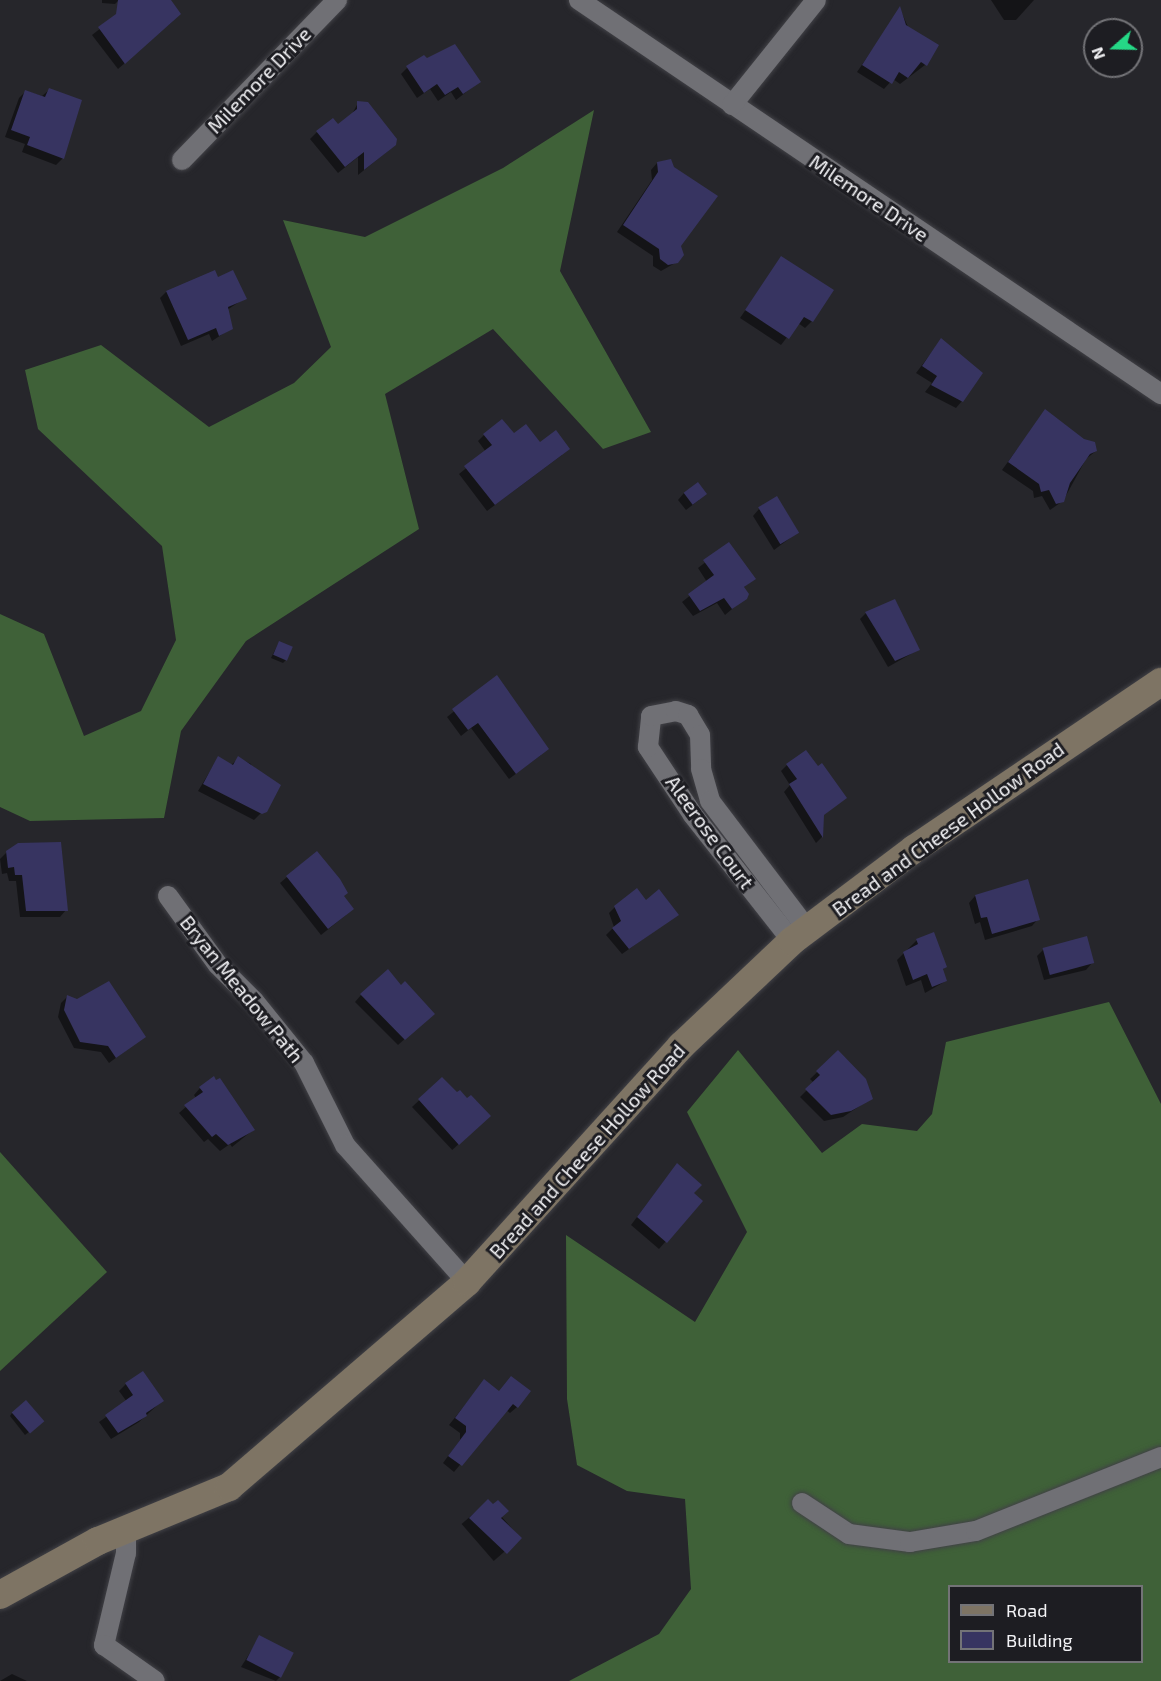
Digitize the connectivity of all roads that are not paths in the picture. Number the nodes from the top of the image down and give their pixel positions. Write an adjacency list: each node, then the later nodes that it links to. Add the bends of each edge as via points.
1 (337, 0): 5 (street, Milemore Drive)
2 (579, 0): 4 (street, Milemore Drive)
3 (816, 0): 4 (street)
4 (732, 105): 6 (street, Milemore Drive)
5 (182, 160)
6 (1161, 394)
7 (1161, 682): 9 (main road, Bread and Cheese Hollow Road, via 914,849)
8 (168, 896): 10 (street, Bryan Meadow Path, via 218,965 254,1001 304,1063 345,1145)
9 (800, 935): 9 (street, Aleerose Court, via 710,801 701,769 700,735 688,715 676,711 651,716 648,747 693,815); 10 (main road, Bread and Cheese Hollow Road, via 681,1046)
10 (467, 1282): 13 (main road, Bread and Cheese Hollow Road, via 229,1487)
11 (1161, 1457): 12 (street, via 976,1531 910,1542 849,1534)
12 (802, 1503)
13 (126, 1529): 14 (main road, Bread and Cheese Hollow Road); 15 (street, via 126,1553 104,1645)
14 (0, 1595)
15 (155, 1681)

